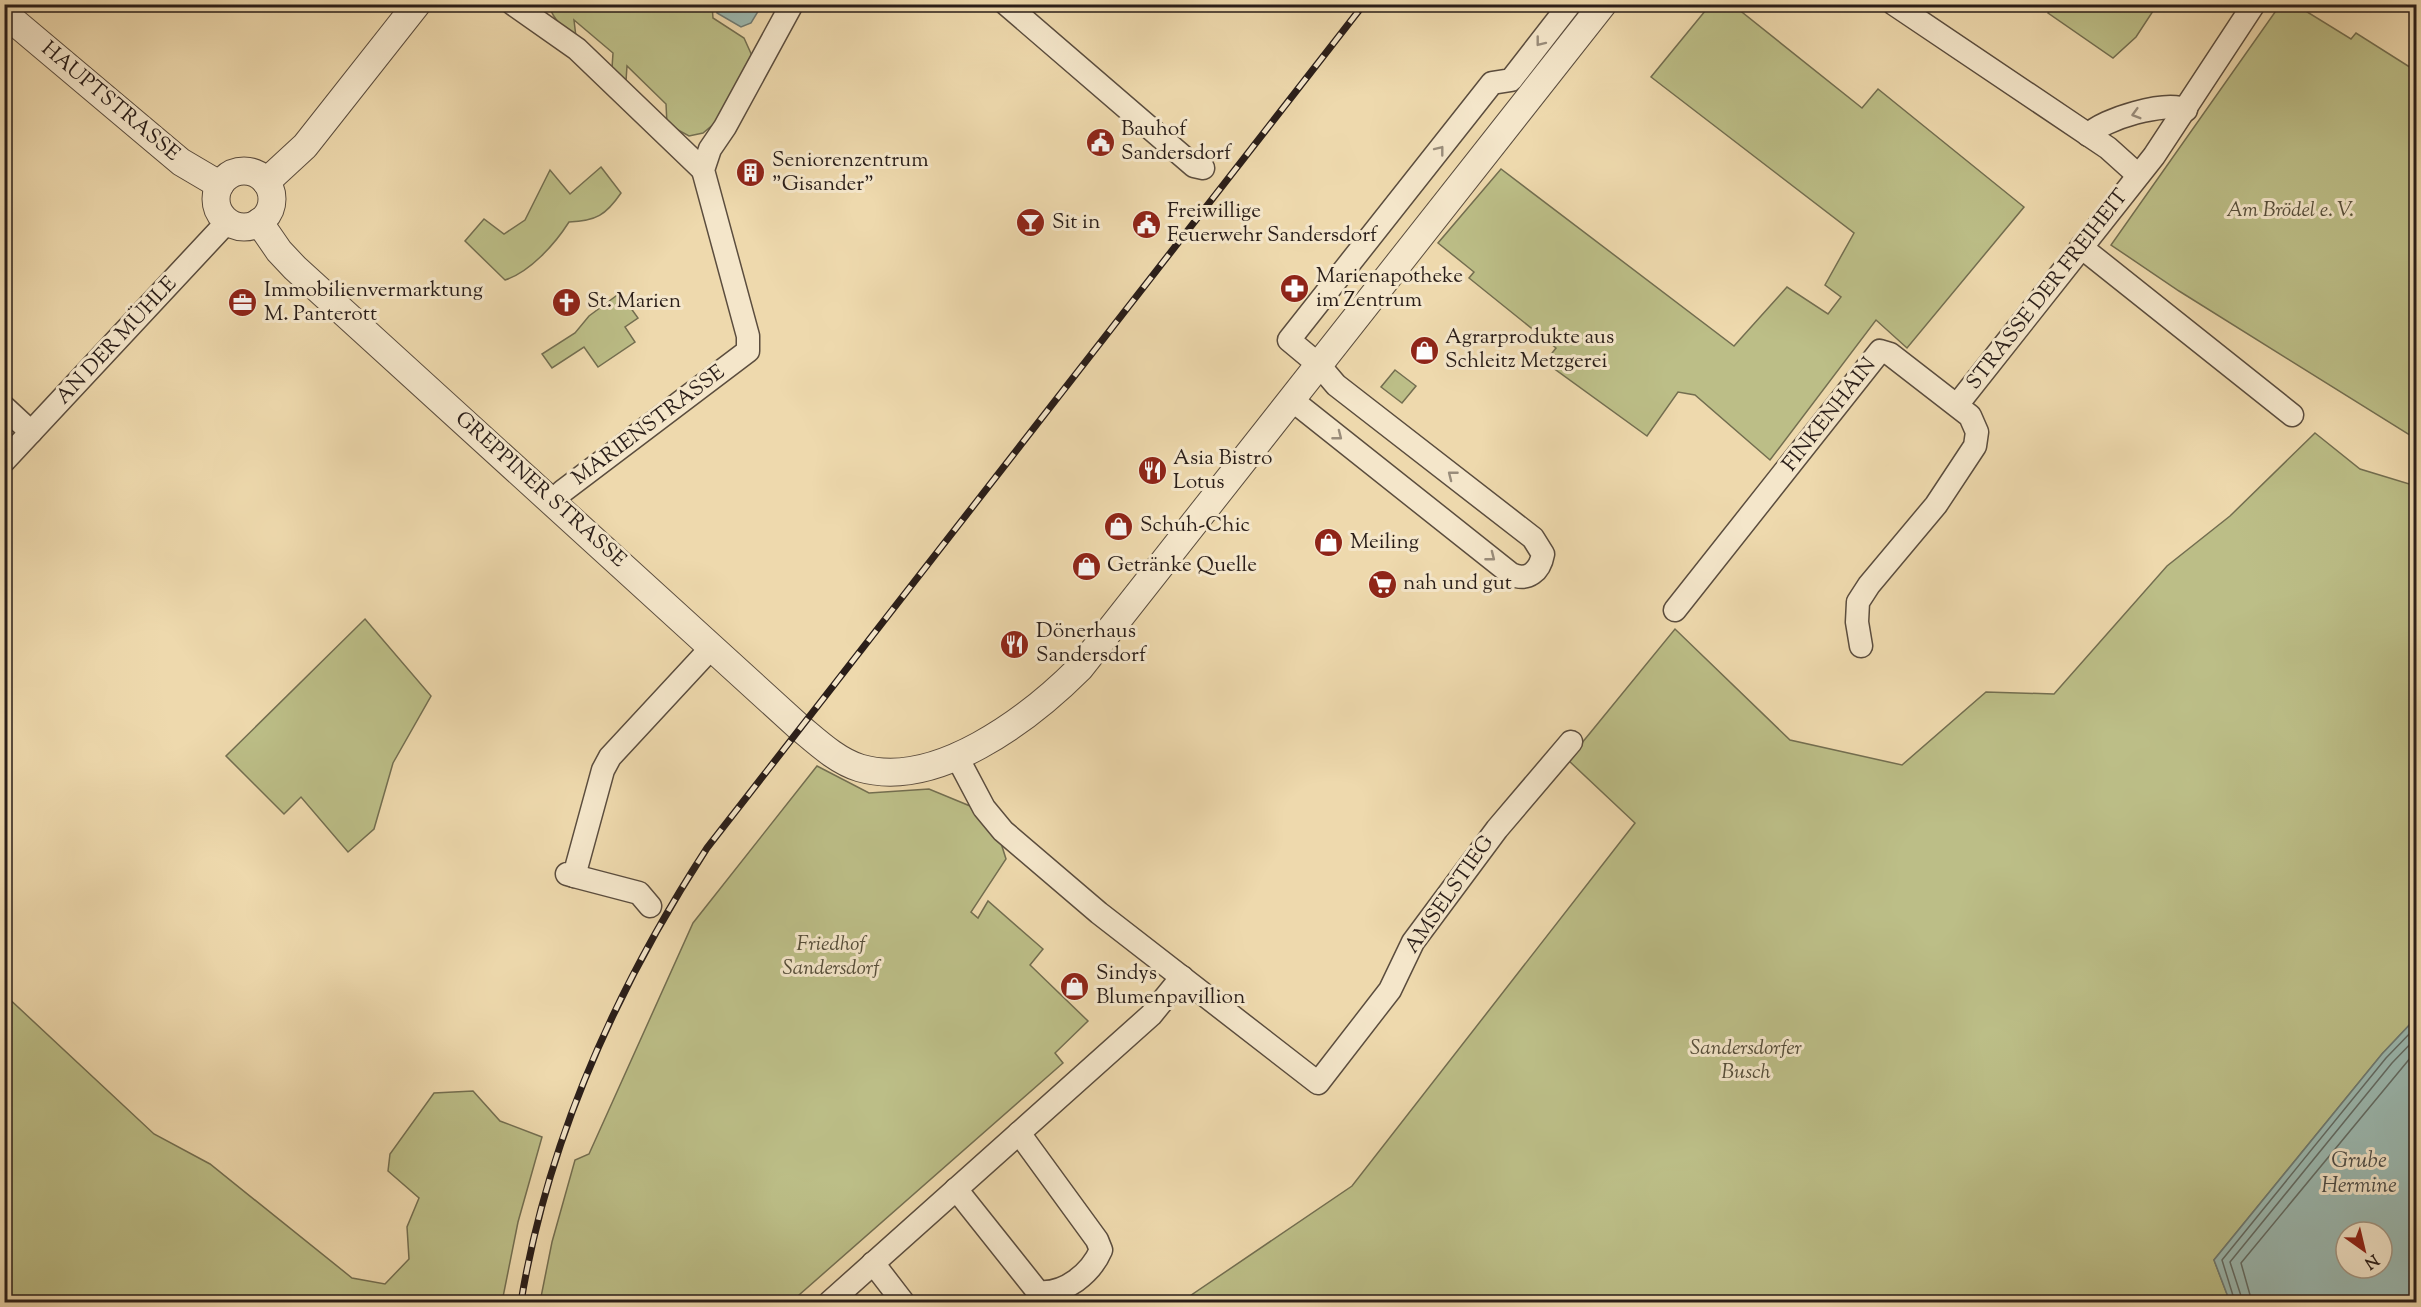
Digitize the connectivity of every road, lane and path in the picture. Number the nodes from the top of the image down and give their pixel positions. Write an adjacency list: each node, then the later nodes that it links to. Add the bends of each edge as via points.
1 (417, 4): 17 (street, via 315,135)
2 (513, 4): 15 (street, via 578,49)
3 (792, 4): 15 (street, via 710,148)
4 (1006, 4): 14 (street, via 1185,159)
5 (1570, 4): 10 (street, one-way to 10)
6 (1603, 4): 11 (street, GREPPINER STRASSE)
7 (1894, 4): 13 (street)
8 (2254, 4): 12 (street, STRASSE DER FREIHEIT)
9 (4, 13): 18 (street, HAUPTSTRASSE, via 181,162)
10 (1511, 80): 11 (street); 19 (street, one-way to 10, via 1492,83)
11 (1526, 103): 20 (street, GREPPINER STRASSE)
12 (2186, 110): 13 (street, one-way to 13, via 2177,105 2155,108 2102,125); 16 (street, STRASSE DER FREIHEIT)
13 (2088, 135): 16 (street)
14 (1203, 168)
15 (703, 170): 31 (street, MARIENSTRASSE, via 748,336 748,351 563,490)
16 (2138, 175): 23 (street, STRASSE DER FREIHEIT)
17 (266, 182): 18 (street, via 256,174 242,171 230,175); 22 (street, via 271,203)
18 (220, 185): 21 (street, via 217,205)
19 (1404, 196): 20 (street); 24 (street, via 1289,340)
20 (1433, 220): 24 (street, GREPPINER STRASSE)
21 (228, 221): 22 (street, via 246,226); 29 (street, AN DER MÜHLE)
22 (259, 222): 31 (street, GREPPINER STRASSE, via 295,268)
23 (2081, 247): 26 (street, STRASSE DER FREIHEIT); 28 (street)
24 (1319, 365): 25 (street, GREPPINER STRASSE); 25 (street, one-way to 24, via 1511,574 1520,578 1542,563 1543,554 1533,538 1336,385)
25 (1292, 400): 36 (street, GREPPINER STRASSE, via 1080,668 1020,720)
26 (1957, 405): 32 (street, FINKENHAIN, via 1890,354 1880,351); 33 (street, FINKENHAIN, via 1970,416 1977,432 1975,446 1936,505 1858,602)
27 (4, 407): 29 (street)
28 (2292, 415)
29 (31, 432): 30 (street, AN DER MÜHLE)
30 (4, 460)
31 (553, 502): 34 (street, GREPPINER STRASSE)
32 (1675, 610)
33 (1861, 646)
34 (712, 647): 36 (street, GREPPINER STRASSE, via 799,728 857,767 889,773 923,769); 37 (street, via 610,757 570,875 639,893)
35 (1571, 742): 38 (street, AMSELSTIEG, via 1497,830 1413,942 1390,990 1318,1083)
36 (956, 755): 38 (street, via 984,808 1003,831)
37 (650, 906)
38 (1182, 977): 39 (street, via 1151,1016)
39 (1019, 1132): 40 (street); 40 (street, via 1097,1240 1101,1250 1094,1266 1052,1293 1038,1292)
40 (956, 1189): 41 (street)
41 (873, 1263): 42 (street); 43 (street)
42 (830, 1302)
43 (903, 1302)

